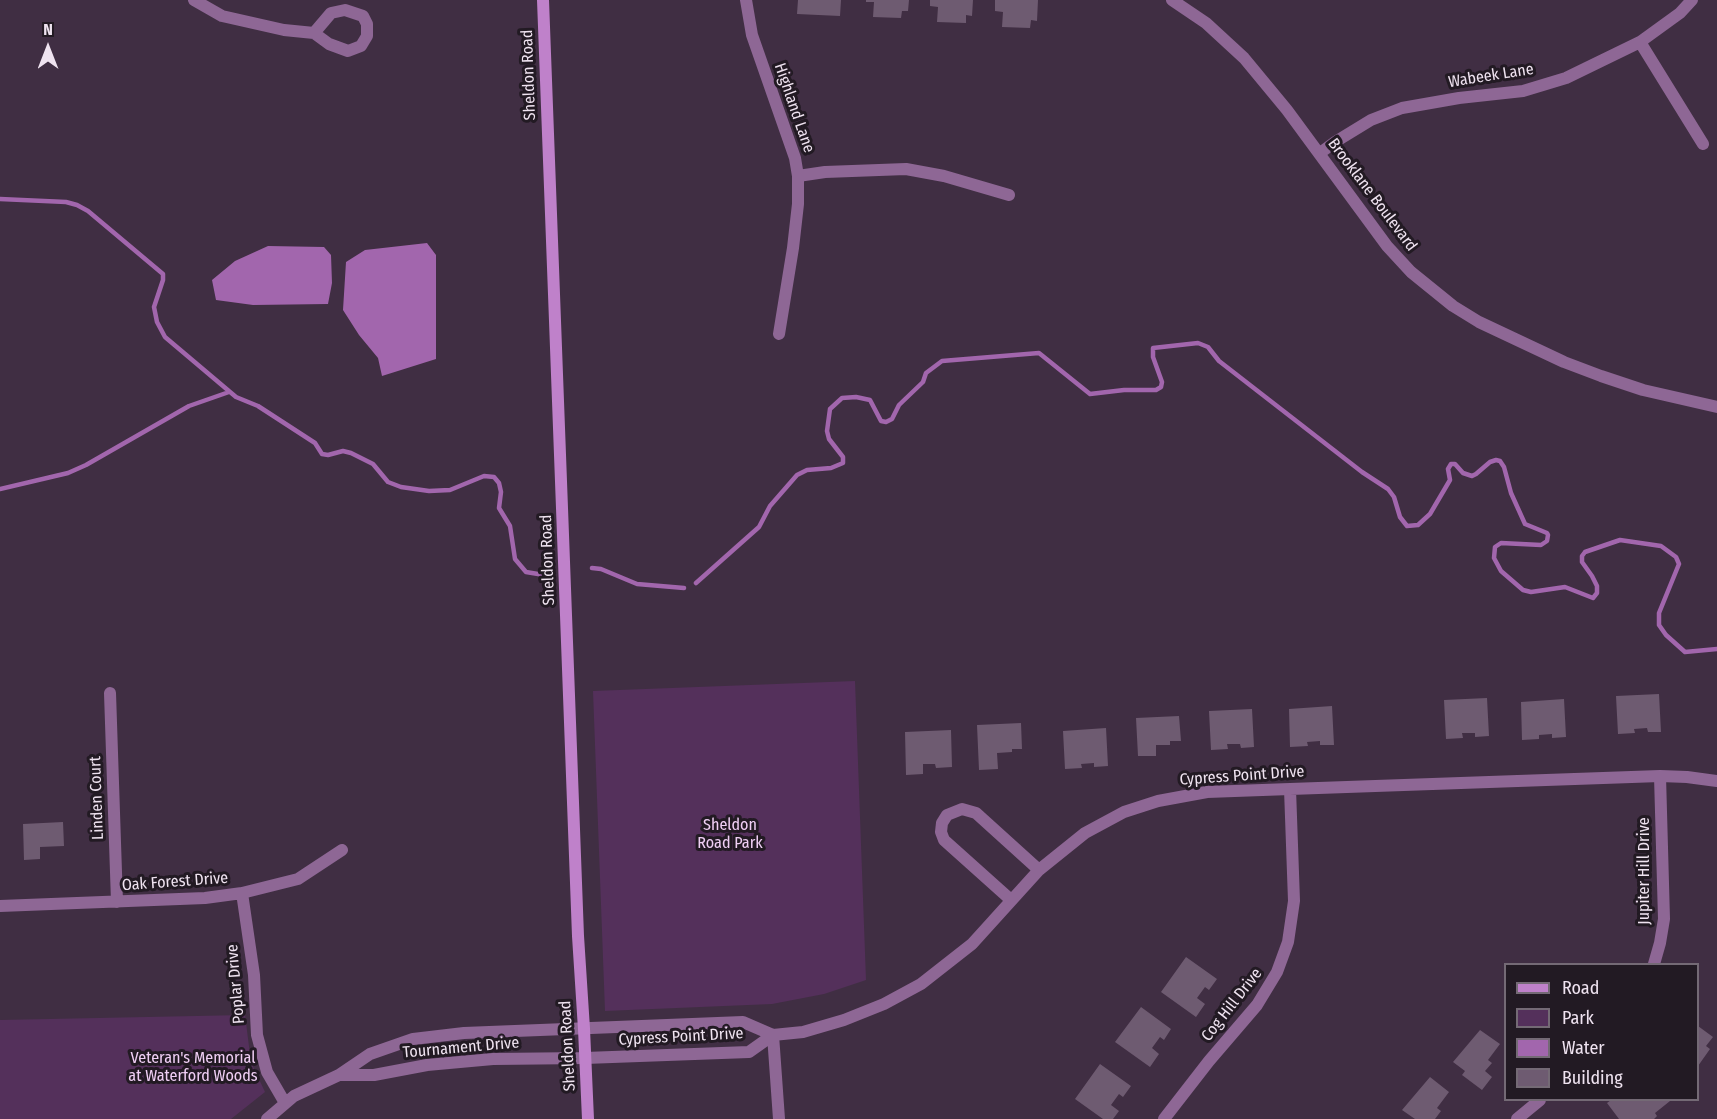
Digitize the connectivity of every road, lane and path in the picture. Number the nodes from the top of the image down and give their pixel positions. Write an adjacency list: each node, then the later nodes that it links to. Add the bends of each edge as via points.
1 (194, 0): 6 (street, via 222,16)
2 (543, 0): 25 (main road, Sheldon Road)
3 (746, 0): 10 (street, Highland Lane, via 752,35)
4 (1172, 0): 9 (street, Brooklane Boulevard, via 1206,23 1244,58)
5 (1692, 0): 7 (street, Wabeek Lane)
6 (314, 33)
7 (1640, 42): 8 (street); 9 (street, Wabeek Lane, via 1566,78 1523,91 1402,108 1371,120)
8 (1703, 144)
9 (1320, 153): 13 (street, Brooklane Boulevard, via 1387,246 1411,272 1453,306 1573,366 1643,390)
10 (798, 176): 11 (street, via 906,169); 12 (street, Highland Lane, via 796,226)
11 (1009, 195)
12 (779, 334)
13 (1717, 407)
14 (110, 693): 22 (street, Linden Court)
15 (1660, 776): 16 (street, Cypress Point Drive); 17 (street, Cypress Point Drive); 24 (street, Jupiter Hill Drive, via 1664,919)
16 (1717, 781)
17 (1290, 789): 19 (street, Cypress Point Drive, via 1207,792 1124,812 1085,833); 34 (street, Cog Hill Drive, via 1294,902 1288,942 1277,972 1257,1005)
18 (342, 850): 20 (street, Oak Forest Drive, via 298,879)
19 (1040, 870): 21 (street, Cypress Point Drive); 21 (street, via 976,813 962,809 947,815 942,823 944,840)
20 (242, 893): 22 (street, Oak Forest Drive); 30 (street, Poplar Drive, via 254,975 257,1035 267,1072)
21 (1011, 900): 26 (street, Cypress Point Drive, via 972,945 912,989 844,1020 803,1032)
22 (117, 902): 23 (street, Oak Forest Drive)
23 (0, 906)
24 (1654, 963)
25 (584, 1029): 26 (street, Cypress Point Drive, via 743,1022); 27 (main road, Sheldon Road); 28 (street, Tournament Drive, via 464,1033 413,1039 370,1054)
26 (774, 1035): 27 (street, Cypress Point Drive, via 749,1052); 33 (street)
27 (585, 1058): 28 (street, Tournament Drive, via 493,1059 374,1075); 32 (main road, Sheldon Road)
28 (339, 1075): 30 (street, Tournament Drive)
29 (1539, 1101): 35 (street)
30 (285, 1103): 31 (street, Tournament Drive)
31 (267, 1119)
32 (588, 1119)
33 (779, 1119)
34 (1164, 1119)
35 (1517, 1119)

